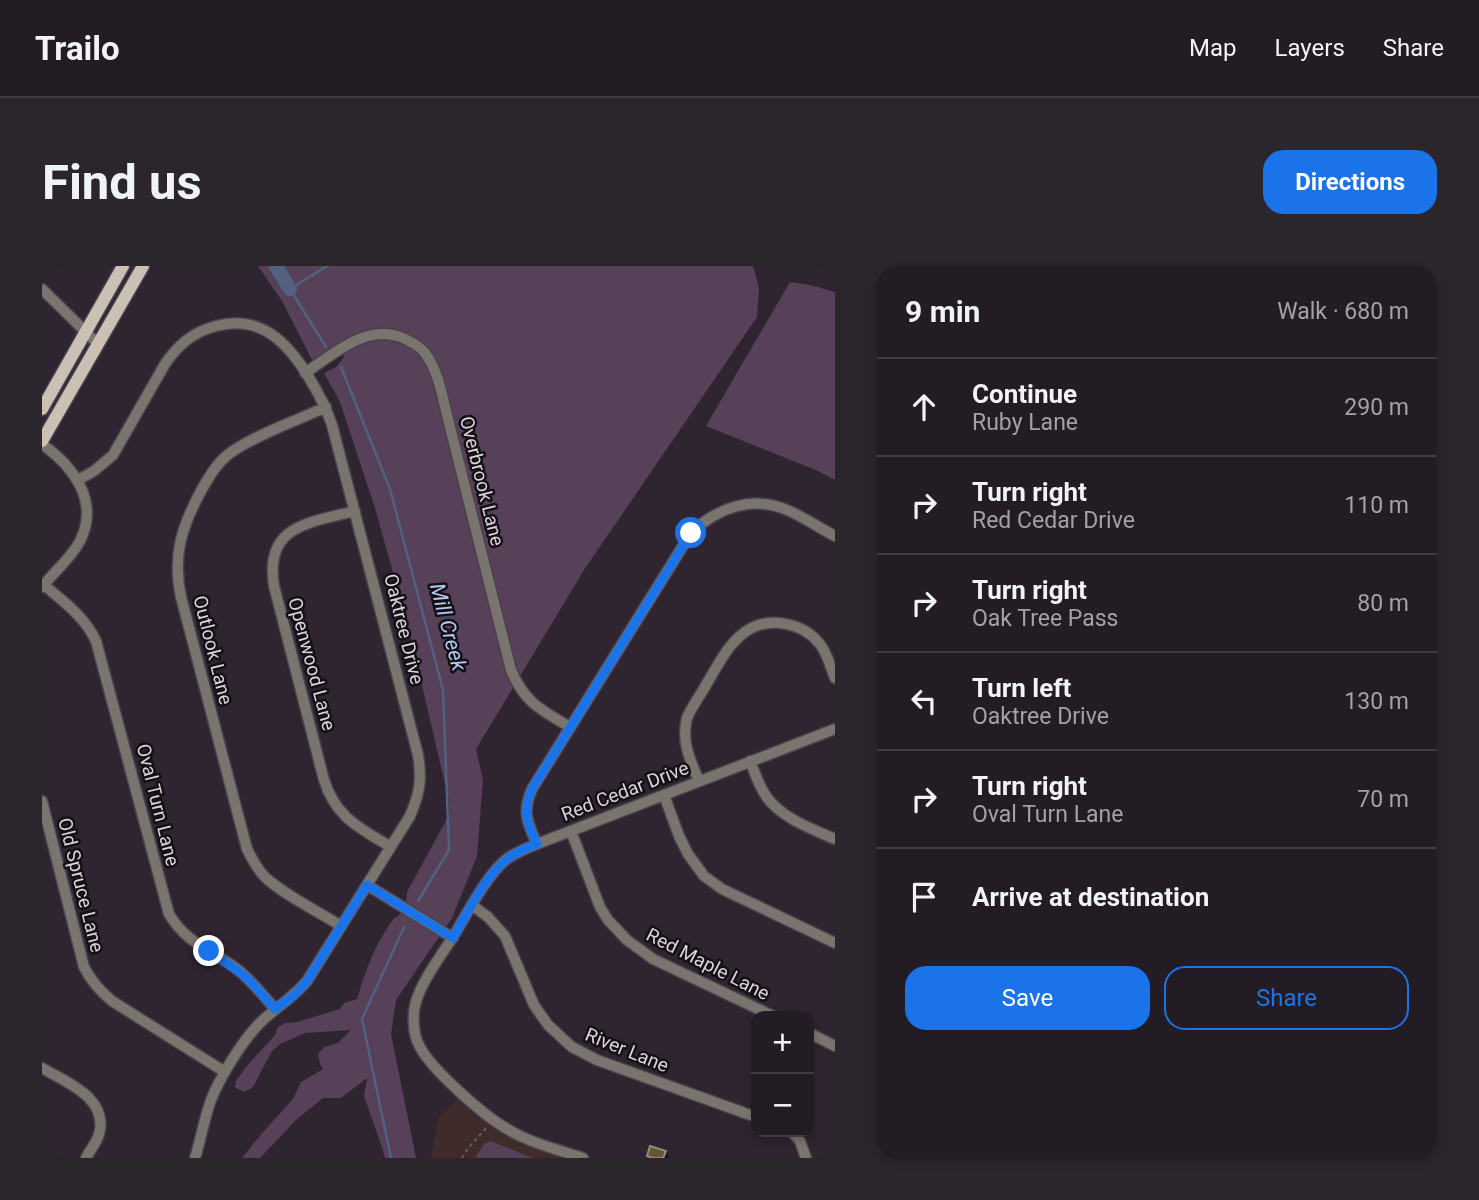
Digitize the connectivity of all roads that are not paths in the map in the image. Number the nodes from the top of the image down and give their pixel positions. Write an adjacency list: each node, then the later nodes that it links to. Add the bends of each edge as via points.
1 (123, 266): 4 (main road)
2 (143, 266): 5 (main road)
3 (42, 289): 4 (street)
4 (86, 331): 5 (street); 8 (main road)
5 (97, 343): 9 (main road)
6 (306, 373): 7 (street, Oaktree Drive); 10 (street, Oaktree Drive, via 278,338 255,327 225,324 197,332 173,352 113,455); 15 (street, Overbrook Lane, via 370,334 398,336 425,353 447,415 515,681 530,701)
7 (326, 407): 11 (street, Oaktree Drive); 27 (street, Outlook Lane, via 247,443 216,467 188,514 180,536 177,573 247,849 265,877)
8 (42, 409)
9 (42, 442): 10 (street)
10 (78, 480): 13 (street, via 86,503 84,530 73,552)
11 (355, 511): 24 (street, Oaktree Drive, via 420,770 417,801); 24 (street, Openwood Lane, via 314,521 285,536 275,551 272,571 332,800 346,818)
12 (835, 536): 15 (street, via 770,505 736,506 711,517 682,546)
13 (43, 586): 30 (street, Oval Turn Lane, via 78,614 96,641 169,914 190,940 237,970)
14 (835, 678): 18 (street, via 819,642 808,632 783,623 745,632 731,645 687,718 684,739)
15 (570, 727): 23 (street, via 528,799 526,817)
16 (835, 729): 17 (street, Red Cedar Drive)
17 (750, 761): 18 (street, Red Cedar Drive); 22 (street, via 773,805)
18 (699, 781): 19 (street, Red Cedar Drive)
19 (664, 795): 21 (street, Red Cedar Drive); 29 (street, via 679,836 704,876)
20 (42, 801): 35 (street, Old Spruce Lane, via 89,977 112,1001)
21 (571, 831): 23 (street, Red Cedar Drive); 31 (street, Red Maple Lane, via 600,907 627,940 653,959)
22 (835, 839)
23 (537, 844): 26 (street, Red Cedar Drive, via 502,863)
24 (391, 847): 25 (street, Oaktree Drive)
25 (367, 885): 27 (street, Oaktree Drive); 28 (street)
26 (472, 905): 28 (street, Red Cedar Drive); 36 (street, River Lane, via 505,936 539,1013 572,1047)
27 (341, 926): 30 (street, Oaktree Drive, via 307,981)
28 (453, 938): 40 (street, Red Cedar Drive, via 419,994 414,1012 419,1046 434,1067 494,1120 518,1135)
29 (835, 943)
30 (275, 1009): 35 (street, Oaktree Drive, via 246,1039)
31 (762, 1011)
32 (814, 1036): 33 (street)
33 (835, 1046)
34 (42, 1068): 38 (street, via 86,1095 98,1111 99,1134)
35 (225, 1072): 39 (street, Oaktree Drive, via 211,1101)
36 (751, 1115)
37 (796, 1137): 41 (street)
38 (86, 1158)
39 (195, 1158)
40 (583, 1158)
41 (806, 1158)

